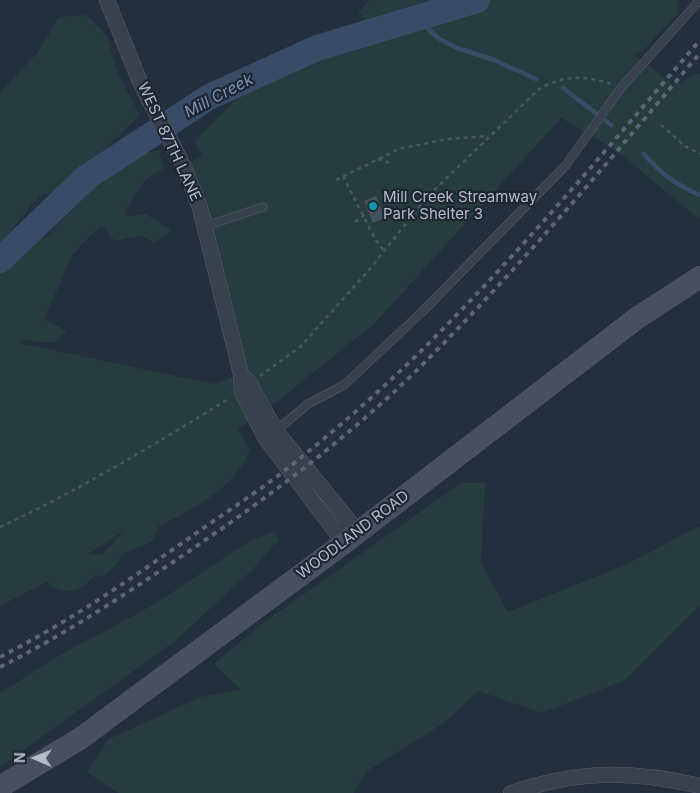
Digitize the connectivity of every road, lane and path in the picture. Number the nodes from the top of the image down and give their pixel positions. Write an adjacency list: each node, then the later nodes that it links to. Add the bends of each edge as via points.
1 (108, 0): 15 (street, WEST 87TH LANE, via 140,82 184,167)
2 (700, 0): 3 (lane)
3 (620, 89): 5 (path, via 588,78 560,79 538,90); 19 (lane, via 566,165 422,312 344,384 308,404)
4 (661, 126): 6 (path)
5 (489, 136): 7 (path, via 421,143); 16 (path, via 428,196)
6 (700, 154)
7 (377, 158): 8 (path); 9 (path)
8 (390, 164)
9 (343, 176): 10 (path); 13 (path)
10 (336, 180)
11 (263, 207): 15 (lane)
12 (368, 212): 13 (path)
13 (362, 217): 14 (path); 16 (path)
14 (355, 222)
15 (206, 226): 18 (street, WEST 87TH LANE)
16 (384, 250): 18 (path, via 300,347)
17 (700, 276): 21 (main road, WOODLAND ROAD, via 637,318)
18 (244, 383): 19 (street, WEST 87TH LANE); 20 (path, via 113,469); 21 (street, WEST 87TH LANE, via 266,439)
19 (276, 430): 21 (street, WEST 87TH LANE)
20 (0, 527)
21 (351, 537): 23 (main road, WOODLAND ROAD, via 81,738)
22 (700, 786): 24 (street, via 658,776 607,774 547,781)
23 (0, 787)
24 (511, 793)

